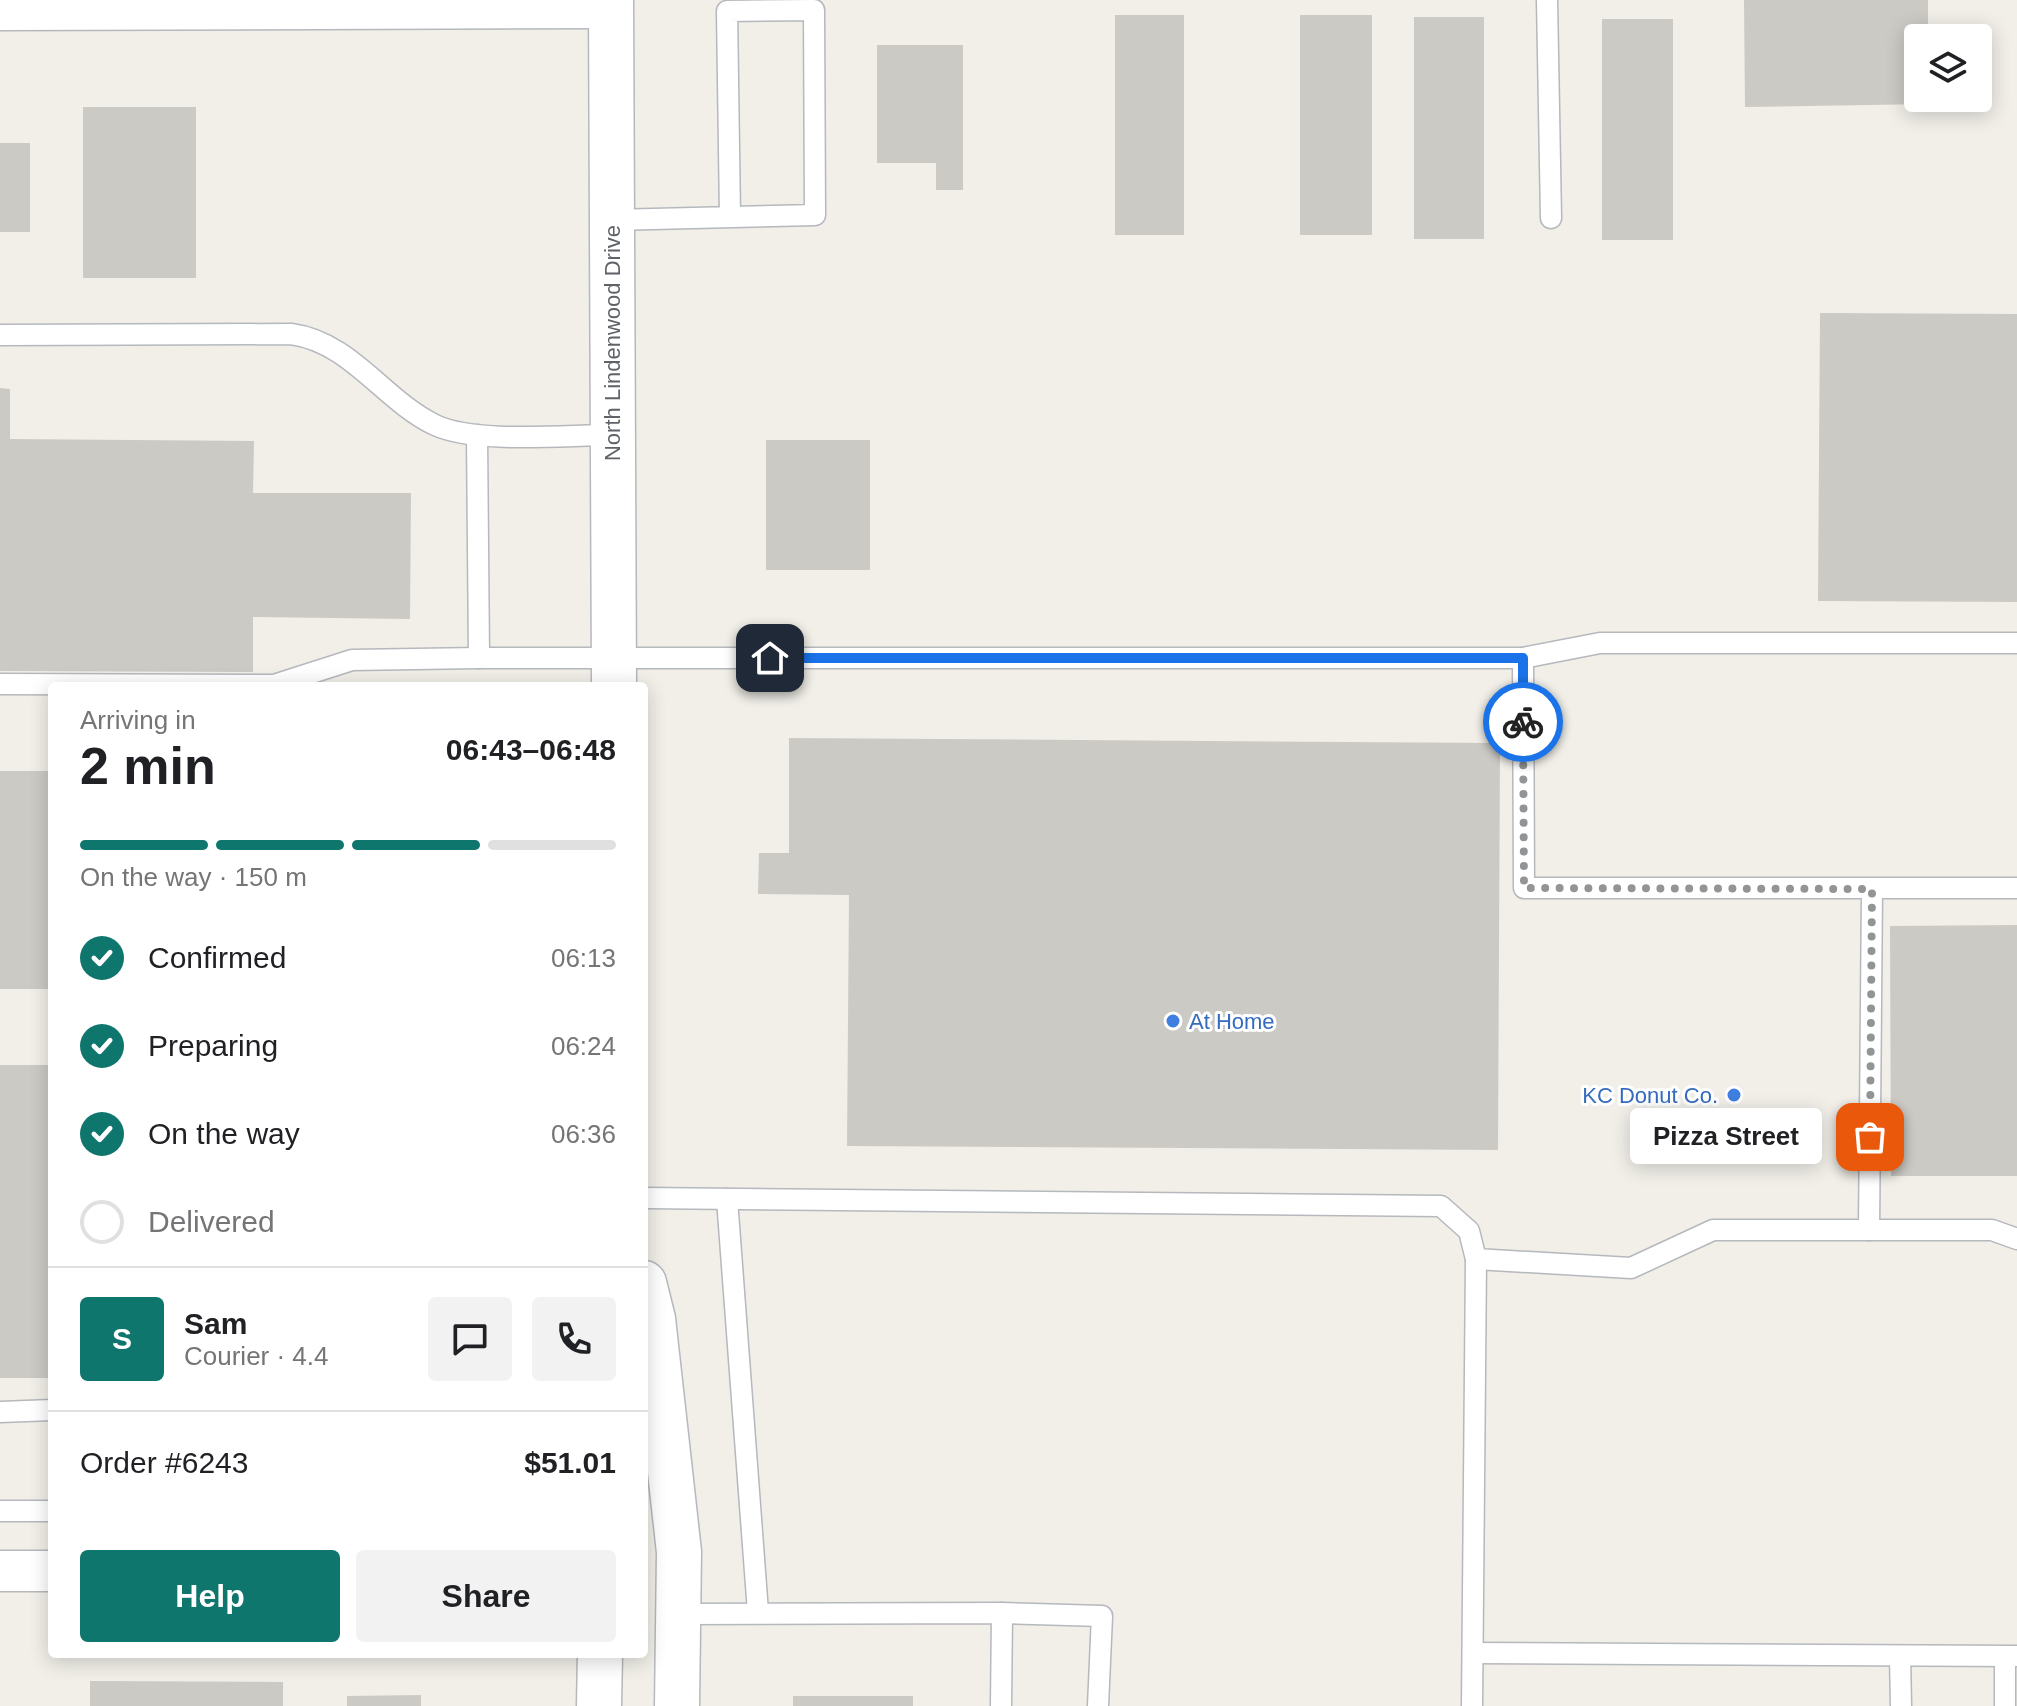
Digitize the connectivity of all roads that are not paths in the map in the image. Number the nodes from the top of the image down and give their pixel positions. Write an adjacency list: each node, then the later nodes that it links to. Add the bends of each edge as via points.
1 (1547, 0): 7 (lane)
2 (296, 4): 3 (street); 4 (street)
3 (611, 4): 8 (street, North Lindenwood Drive)
4 (132, 5): 5 (street)
5 (0, 10)
6 (730, 217): 6 (lane, via 815,215 814,10 727,11); 8 (lane)
7 (1551, 218)
8 (612, 220): 11 (street, North Lindenwood Drive)
9 (0, 335): 10 (lane, via 314,337 415,413 448,430)
10 (477, 435): 11 (lane); 13 (lane)
11 (612, 435): 15 (street, North Lindenwood Drive)
12 (2017, 643): 14 (lane, via 1600,643)
13 (479, 658): 15 (lane); 16 (lane, via 352,660)
14 (1523, 658): 15 (lane); 20 (lane, via 1524,888)
15 (614, 672)
16 (283, 682)
17 (0, 684): 18 (lane)
18 (48, 684)
19 (2017, 888): 20 (lane)
20 (1872, 889): 23 (lane)
21 (648, 1198): 22 (lane)
22 (727, 1199): 25 (lane, via 1441,1206 1469,1231); 33 (lane)
23 (1869, 1230): 24 (lane, via 1992,1230); 25 (lane, via 1713,1230 1631,1268)
24 (2017, 1239)
25 (1476, 1259): 36 (lane)
26 (648, 1299): 35 (street, via 678,1537)
27 (48, 1410): 28 (lane)
28 (0, 1412)
29 (0, 1511): 30 (lane)
30 (48, 1511)
31 (0, 1571): 32 (street)
32 (48, 1571)
33 (758, 1612): 34 (lane); 35 (lane)
34 (1002, 1613): 42 (lane); 43 (lane, via 1102,1616)
35 (678, 1614): 41 (street)
36 (1473, 1653): 37 (lane); 44 (lane)
37 (1900, 1656): 38 (lane); 45 (lane)
38 (2011, 1657): 46 (lane)
39 (600, 1658): 40 (street)
40 (599, 1706)
41 (677, 1706)
42 (1001, 1706)
43 (1098, 1706)
44 (1472, 1706)
45 (1901, 1706)
46 (2005, 1706)

